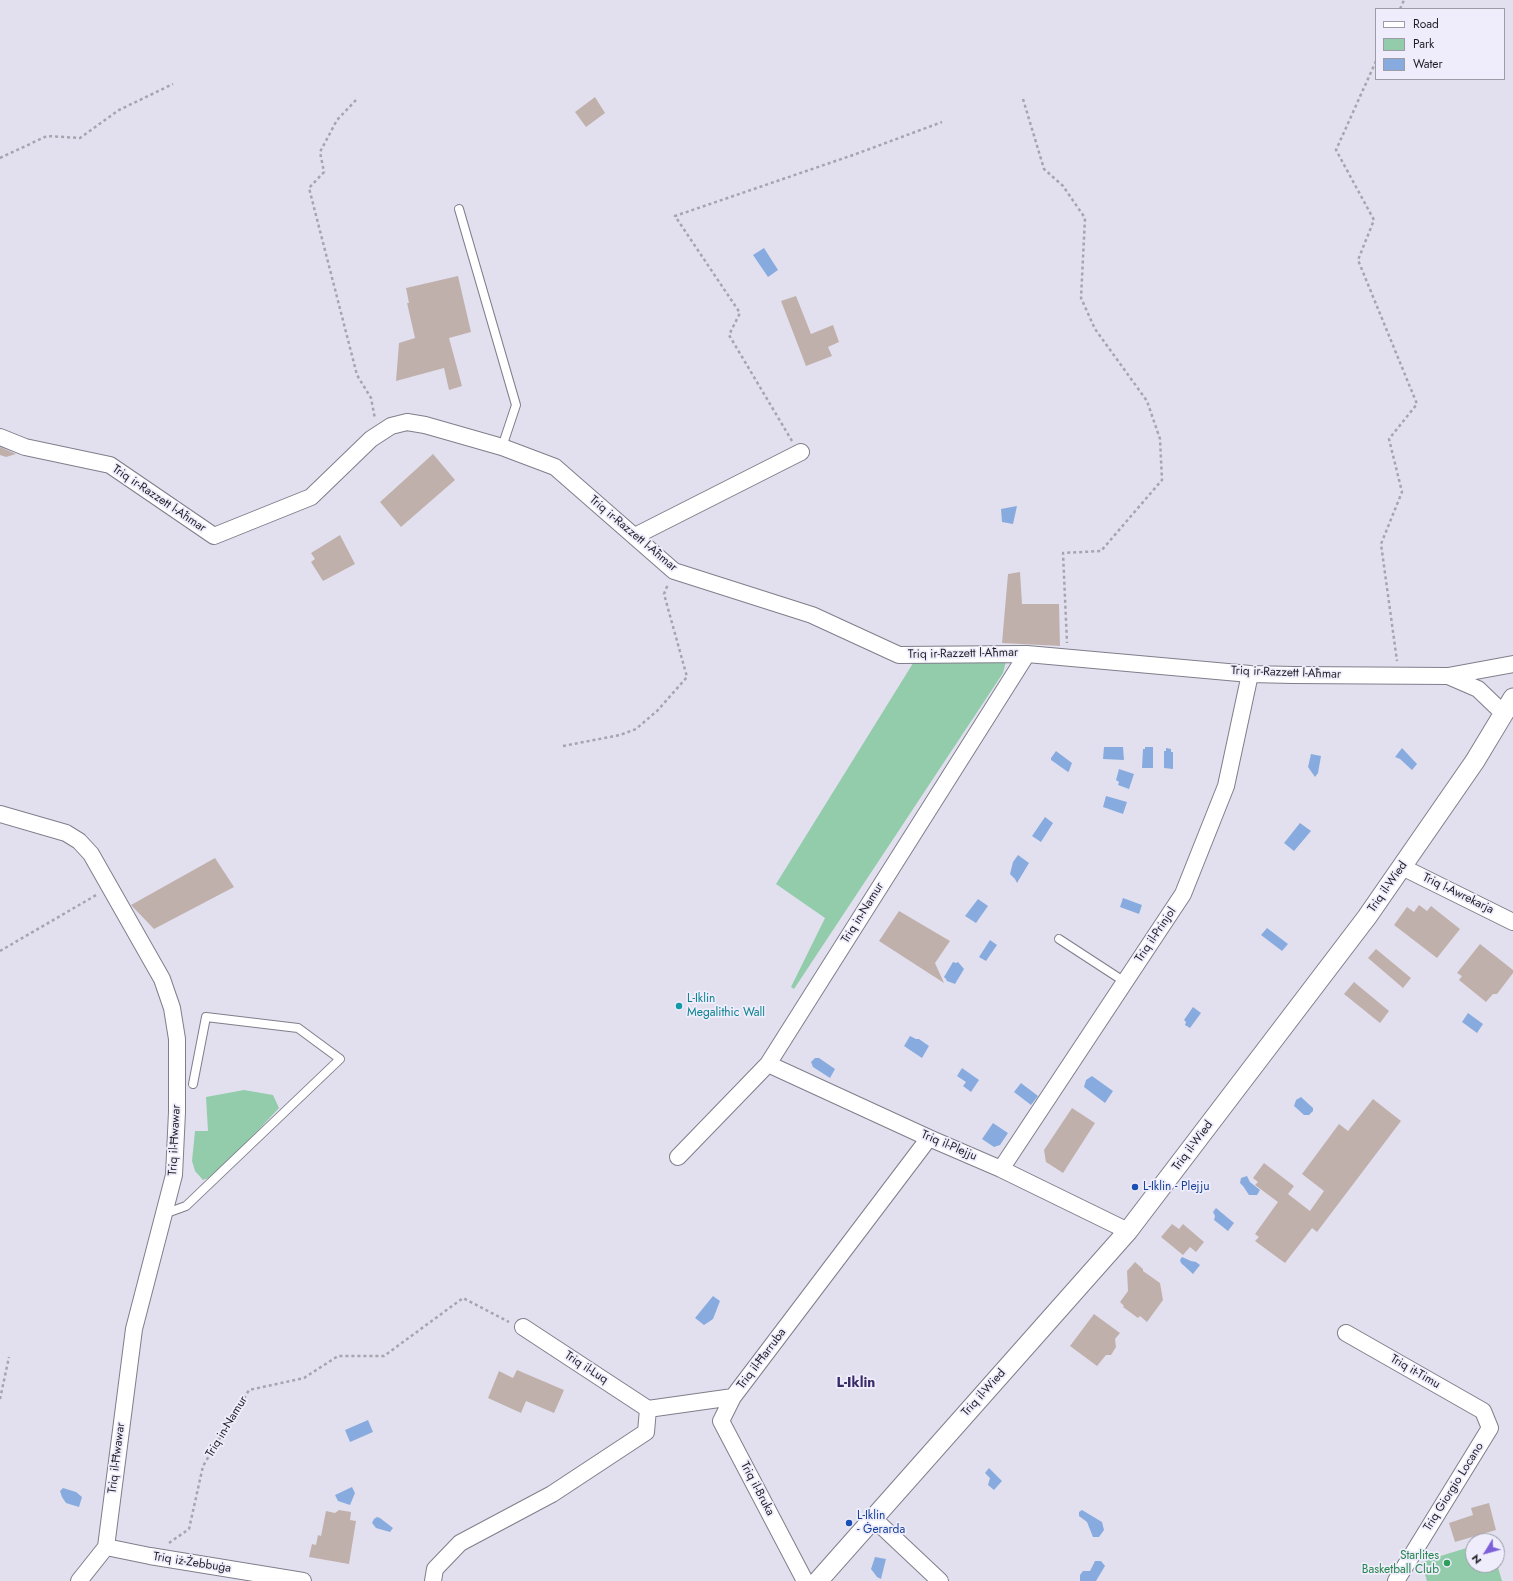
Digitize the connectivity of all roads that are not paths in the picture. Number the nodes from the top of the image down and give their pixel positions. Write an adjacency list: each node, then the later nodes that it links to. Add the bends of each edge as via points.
1 (459, 209): 3 (lane, via 516,405)
2 (0, 437): 3 (street, Triq ir-Razzett l-Aħmar, via 25,447 110,465 214,536 311,496 371,439 391,426 407,422 425,425)
3 (502, 447): 5 (street, Triq ir-Razzett l-Aħmar, via 556,467)
4 (801, 452): 5 (street)
5 (635, 536): 6 (street, Triq ir-Razzett l-Aħmar, via 674,571 812,615 899,655)
6 (1027, 654): 8 (street, Triq ir-Razzett l-Aħmar); 16 (street, Triq in-Namur)
7 (1513, 664): 9 (street, Triq ir-Razzett l-Aħmar)
8 (1250, 674): 9 (street, Triq ir-Razzett l-Aħmar); 15 (street, Triq il-Prinjol, via 1226,786 1183,894)
9 (1448, 676): 10 (street, Triq ir-Razzett l-Aħmar)
10 (1508, 706): 12 (street, Triq il-Wied, via 1475,761)
11 (0, 814): 21 (street, Triq il-Ħwawar, via 66,833 79,841 91,854 162,979 177,1039 174,1175)
12 (1402, 867): 13 (street, Triq l-Awrekarja); 22 (street, Triq il-Wied, via 1363,923)
13 (1513, 922)
14 (1059, 939): 15 (lane)
15 (1124, 982): 20 (street, Triq il-Prinjol)
16 (768, 1064): 18 (street, Triq il-Plejju); 19 (street, Triq in-Namur)
17 (194, 1084): 21 (lane, via 206,1017 298,1028 340,1059 186,1206)
18 (929, 1138): 20 (street, Triq il-Plejju); 25 (street, Triq il-Ħarruba)
19 (678, 1157)
20 (1001, 1168): 22 (street, Triq il-Plejju)
21 (164, 1214): 29 (street, Triq il-Ħwawar, via 134,1329)
22 (1128, 1231): 28 (street, Triq il-Wied)
23 (523, 1327): 26 (street, Triq il-Luq)
24 (1346, 1333): 27 (street, Triq it-Timu)
25 (733, 1397): 26 (street, Triq il-Ħarruba); 33 (street, Triq il-Bruka, via 721,1421)
26 (648, 1409): 32 (street, via 646,1432 552,1494 460,1543 435,1568)
27 (1483, 1411): 36 (street, Triq Giorgio Locano, via 1490,1428)
28 (873, 1518): 34 (street, Triq il-Wied); 35 (street)
29 (106, 1547): 30 (street); 31 (street, Triq iż-Żebbuġa)
30 (78, 1581)
31 (303, 1581)
32 (433, 1581)
33 (805, 1581)
34 (818, 1581)
35 (940, 1581)
36 (1396, 1581)

